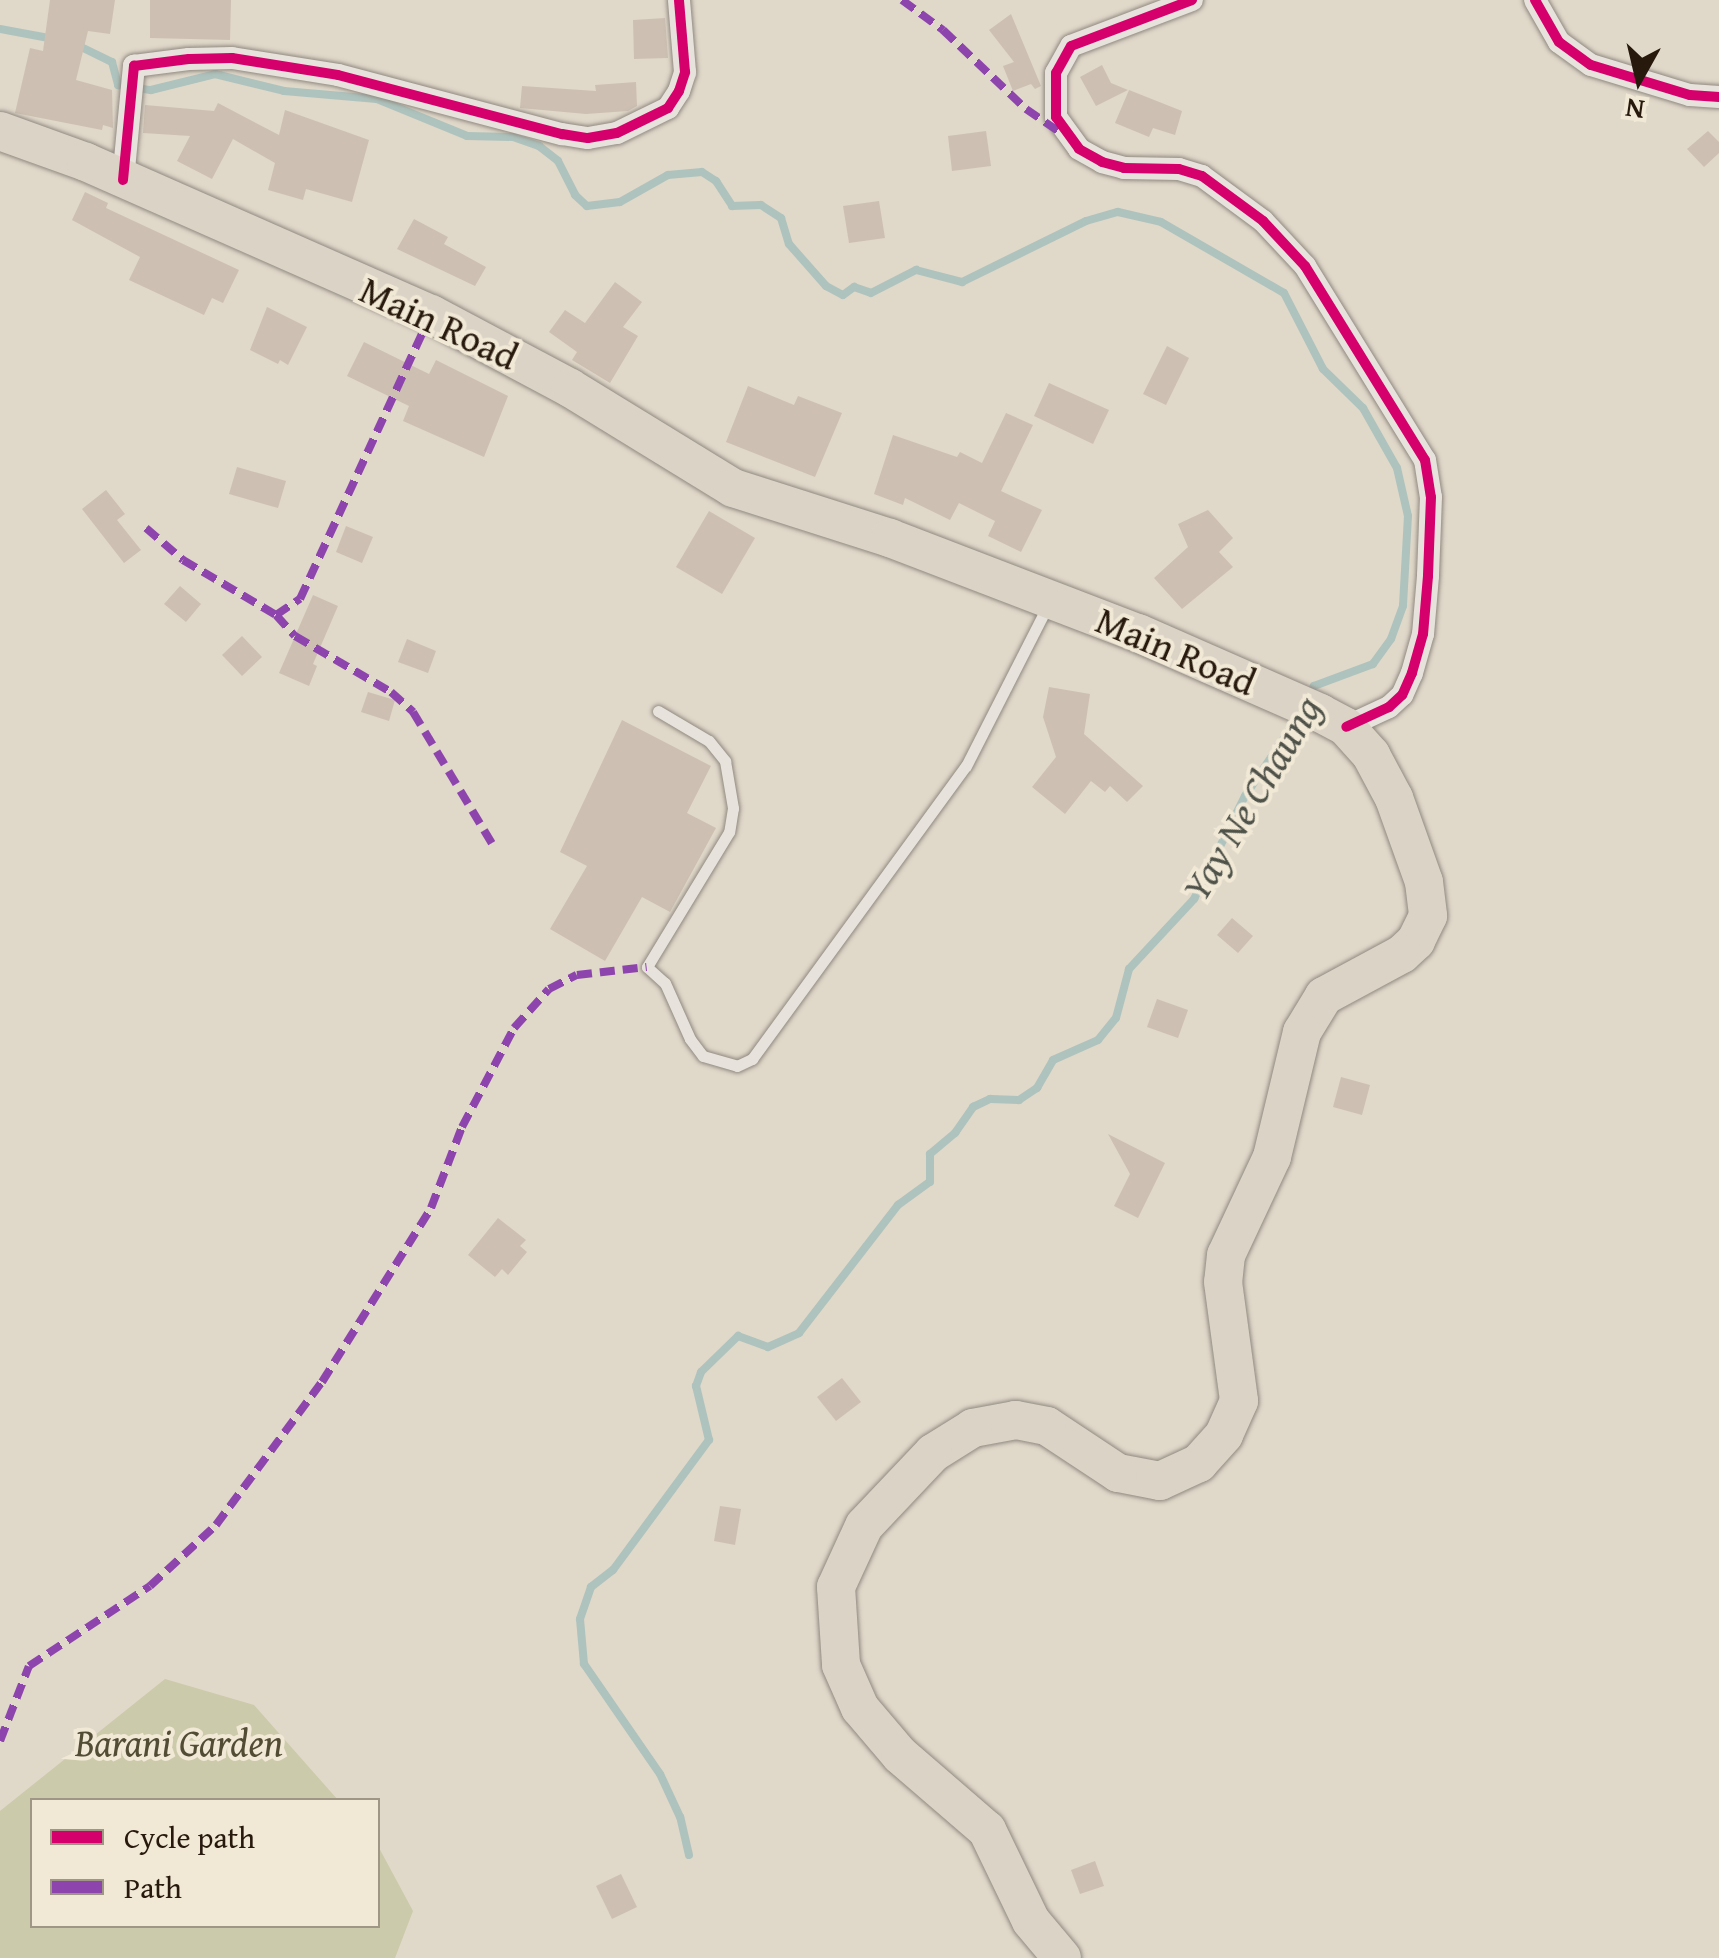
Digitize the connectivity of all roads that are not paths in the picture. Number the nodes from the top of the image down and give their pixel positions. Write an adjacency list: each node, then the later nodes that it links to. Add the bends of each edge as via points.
1 (679, 0): 6 (street, via 685,72 668,108 616,133 588,138 338,74 232,58 134,66)
2 (1192, 0): 9 (street, via 1071,46 1056,73 1056,117 1079,150 1102,162 1202,176 1263,222 1306,266 1426,460 1428,576 1412,674 1389,707)
3 (1535, 0): 4 (street, via 1559,42 1590,64)
4 (1719, 98)
5 (0, 130): 6 (main road, Main Road)
6 (123, 180): 7 (main road, Main Road, via 479,338 733,488)
7 (1051, 599): 8 (lane, via 966,766 810,984 752,1059 736,1066 703,1056 665,983 647,967 729,832 732,808 725,761 710,741); 9 (main road, Main Road)
8 (658, 711)
9 (1346, 727): 10 (main road, Main Road, via 1371,754 1394,798 1424,882 1428,916 1402,954 1324,996 1302,1032 1272,1157 1226,1255 1238,1381 1234,1419 1199,1463 1160,1481 1118,1473 1048,1426 1016,1420 973,1428 933,1453 864,1526 836,1587 841,1665 860,1708 900,1755 988,1830 1031,1921)
10 (1062, 1958)

